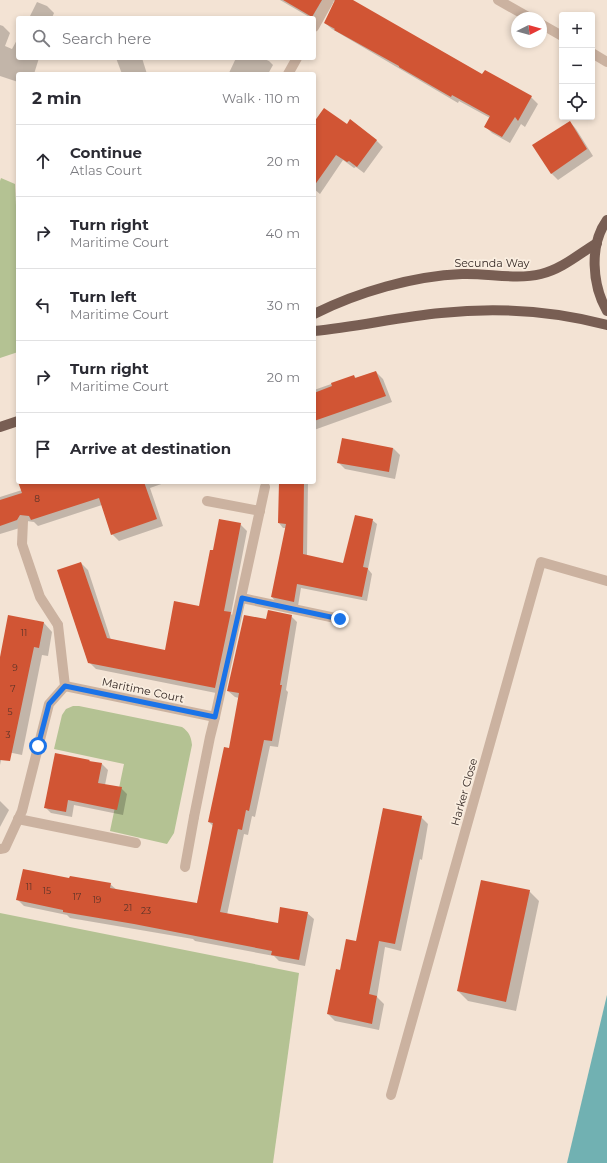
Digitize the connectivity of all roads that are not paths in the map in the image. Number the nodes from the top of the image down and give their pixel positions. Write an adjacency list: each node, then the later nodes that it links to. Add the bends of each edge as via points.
1 (329, 0): 4 (street)
2 (498, 0): 3 (street)
3 (519, 12)
4 (316, 23)
5 (547, 27): 6 (street)
6 (559, 34)
7 (595, 55): 9 (street)
8 (296, 60): 10 (street)
9 (607, 62)
10 (289, 72)
11 (607, 220): 12 (main road)
12 (597, 243): 13 (main road, via 595,266 598,291); 14 (main road, Secunda Way, via 568,262 540,274 462,274 433,277 391,285 348,298)
13 (607, 311)
14 (316, 313)
15 (607, 324): 16 (main road, via 525,310 489,310 441,313)
16 (316, 330)
17 (16, 422): 18 (main road)
18 (0, 427)
19 (266, 487): 21 (street)
20 (207, 501): 21 (street)
21 (260, 511): 24 (street)
22 (23, 521): 26 (street, via 22,544 40,597 58,625)
23 (607, 581): 32 (street, Harker Close, via 541,562)
24 (242, 598): 25 (street); 27 (street)
25 (340, 619)
26 (65, 686): 27 (street, Maritime Court); 28 (street, via 49,704)
27 (215, 717): 31 (street)
28 (18, 819): 29 (street); 30 (street, via 5,848)
29 (136, 843)
30 (0, 850)
31 (184, 867)
32 (392, 1095)

